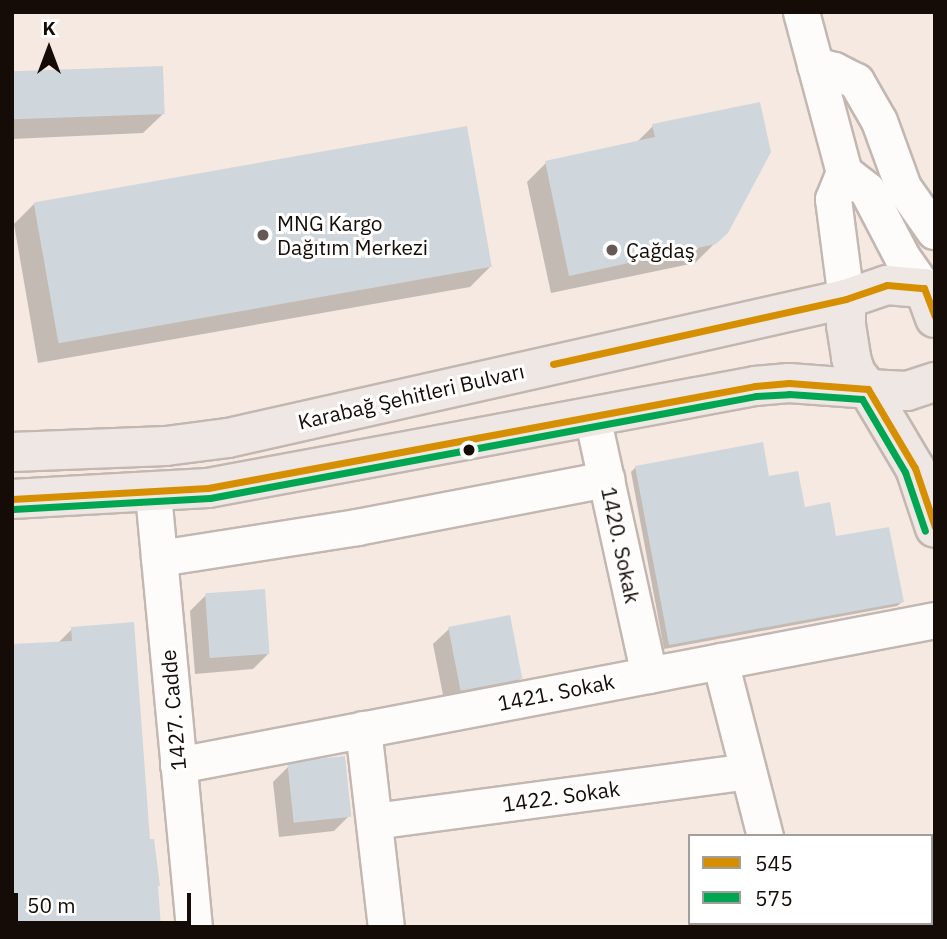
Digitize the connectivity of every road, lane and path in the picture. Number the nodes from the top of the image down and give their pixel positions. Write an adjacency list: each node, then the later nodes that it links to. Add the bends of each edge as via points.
1 (801, 12): 2 (street)
2 (815, 65): 3 (street); 4 (street, via 856,82 879,121 903,187)
3 (844, 172): 5 (street, via 867,190); 6 (street, via 833,199)
4 (934, 230): 5 (street)
5 (902, 257): 7 (street)
6 (846, 299): 7 (main road, Karabağ Şehitleri Bulvarı, via 887,285); 9 (main road, via 850,358); 11 (main road, Karabağ Şehitleri Bulvarı, via 196,444)
7 (931, 299)
8 (935, 382): 9 (main road, via 907,391)
9 (868, 389): 10 (main road, via 789,383 755,386); 15 (main road, via 915,468)
10 (592, 416): 12 (street, 1420. Sokak); 13 (main road, via 208,488)
11 (12, 452)
12 (606, 479): 16 (street, via 357,527); 19 (street, 1420. Sokak)
13 (153, 494): 14 (main road); 16 (street, 1427. Cadde)
14 (12, 499)
15 (935, 528)
16 (159, 558): 21 (street, 1427. Cadde)
17 (935, 620): 18 (street, 1421. Sokak)
18 (720, 661): 19 (street, 1421. Sokak); 22 (street)
19 (649, 675): 20 (street, 1421. Sokak)
20 (363, 729): 21 (street, 1421. Sokak); 23 (street)
21 (178, 765): 25 (street, 1427. Cadde)
22 (748, 771): 23 (street, 1422. Sokak); 24 (street)
23 (374, 821): 26 (street)
24 (764, 834)
25 (194, 927)
26 (386, 927)

